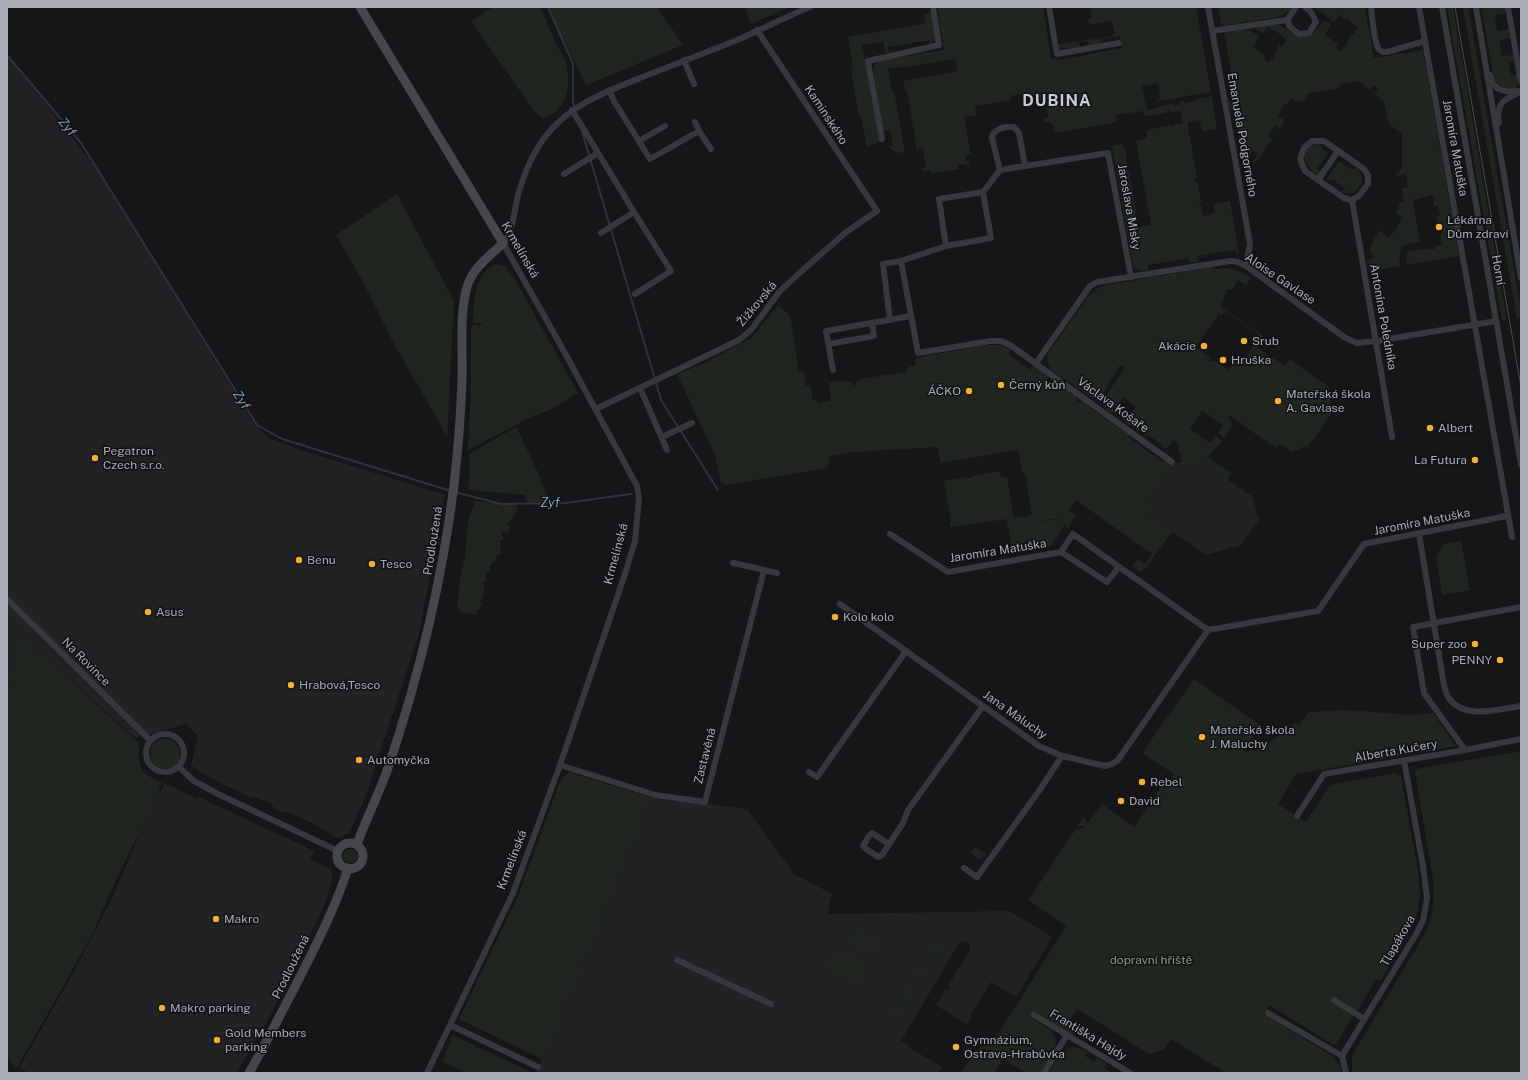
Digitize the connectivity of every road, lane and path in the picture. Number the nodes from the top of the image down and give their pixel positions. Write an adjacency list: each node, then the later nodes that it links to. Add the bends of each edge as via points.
1 (360, 7): 43 (main road, Krmelínská)
2 (810, 7): 15 (street)
3 (933, 7): 28 (street, via 939,45 868,60)
4 (1049, 7): 18 (street, via 1057,54)
5 (1208, 7): 16 (street, Emanuela Podgorného)
6 (1296, 7): 14 (street)
7 (1306, 7): 14 (street, via 1316,22 1309,32 1299,34 1290,27)
8 (1371, 7): 17 (street, via 1376,42 1381,51 1387,52)
9 (1419, 7): 17 (street, Jaromíra Matuška)
10 (1442, 7): 52 (street, Horní)
11 (1476, 7): 13 (street, Horní)
12 (1508, 7): 20 (street)
13 (1477, 18): 23 (street, via 1485,40 1490,78 1495,87 1505,92); 36 (street, Horní)
14 (1287, 20): 16 (street)
15 (757, 30): 19 (street); 40 (street, Kaminského)
16 (1212, 31): 46 (street, Emanuela Podgorného, via 1250,244)
17 (1425, 41): 54 (street, Jaromíra Matuška)
18 (1118, 43)
19 (684, 60): 21 (street); 22 (street)
20 (1521, 82)
21 (694, 84)
22 (609, 90): 24 (street); 29 (street)
23 (1521, 92): 36 (street, via 1509,97 1498,111 1505,162)
24 (572, 110): 32 (street); 43 (street, via 545,136 533,155 521,185 511,230)
25 (695, 122): 27 (street)
26 (665, 126): 29 (street)
27 (699, 131): 29 (street, via 650,159); 30 (street)
28 (882, 139)
29 (639, 141)
30 (711, 149)
31 (1338, 151): 37 (street); 37 (street, via 1324,141 1312,142 1304,148 1300,159 1305,171); 39 (street, via 1364,169 1368,175 1368,184 1360,196)
32 (598, 153): 35 (street); 41 (street)
33 (1025, 165): 34 (street, Jaroslava Misky); 34 (street, via 1019,133 1010,126 1000,129 992,138); 47 (street, Jaroslava Misky, via 1108,153)
34 (1000, 170): 38 (street)
35 (564, 174)
36 (1504, 177): 48 (street, Horní)
37 (1318, 180): 39 (street, via 1344,198)
38 (984, 192): 44 (street, via 991,238); 44 (street, via 939,198)
39 (1352, 200): 55 (street, Antonína Poledníka)
40 (877, 211): 59 (street, Žižkovská, via 845,233 780,291 751,330 739,340)
41 (634, 212): 42 (street); 49 (street, via 671,272)
42 (601, 233)
43 (503, 243): 60 (street, Krmelínská); 93 (main road, Prodloužená, via 475,270 464,300 460,431 452,502 437,593 414,683 387,770)
44 (946, 246): 45 (street)
45 (901, 261): 50 (street, Václava Košaře); 51 (street, via 883,264)
46 (1246, 266): 47 (street, Aloise Gavlase, via 1230,261); 55 (street, Aloise Gavlase, via 1350,341)
47 (1131, 277): 57 (street, Aloise Gavlase, via 1097,282 1090,286)
48 (1521, 278)
49 (635, 294)
50 (911, 316): 51 (street); 57 (street, Václava Košaře, via 918,353 1001,341)
51 (890, 320): 53 (street)
52 (1496, 321): 54 (street, Aloise Gavlase); 66 (street, Horní)
53 (872, 323): 56 (street, via 874,336); 56 (street, via 826,331)
54 (1474, 325): 55 (street, Aloise Gavlase); 67 (street, Jaromíra Matuška)
55 (1377, 342): 63 (street, Antonína Poledníka)
56 (829, 344): 58 (street)
57 (1036, 363): 65 (street, Václava Košaře)
58 (833, 370)
59 (640, 388): 60 (street, Žižkovská); 62 (street)
60 (596, 409): 89 (street, Krmelínská, via 637,486 638,514 624,577)
61 (692, 424): 62 (street)
62 (662, 437): 64 (street)
63 (1392, 438)
64 (668, 450)
65 (1172, 462)
66 (1521, 465)
67 (1507, 516): 69 (street, Jaromíra Matuška); 70 (street)
68 (890, 534): 71 (street, Jaromíra Matuška, via 948,572)
69 (1419, 534): 79 (street); 80 (street, Jaromíra Matuška, via 1364,544 1318,611)
70 (1512, 537)
71 (1061, 552): 73 (street, via 1107,582); 73 (street, Jaromíra Matuška, via 1073,534)
72 (733, 563): 74 (street)
73 (1119, 567): 80 (street, Jaromíra Matuška)
74 (764, 570): 75 (street); 89 (street, Zastavěná, via 705,802 655,795)
75 (777, 574)
76 (7, 599): 85 (street, Na Rovince)
77 (840, 604): 81 (street, Jana Maluchy)
78 (1521, 607): 79 (street)
79 (1434, 623): 83 (street, via 1444,685 1448,696 1456,704 1479,712); 86 (street, via 1413,627 1424,693)
80 (1208, 630): 87 (street, Jana Maluchy, via 1118,760 1105,766)
81 (906, 651): 82 (street, Jana Maluchy); 91 (street, via 817,777)
82 (982, 706): 87 (street, Jana Maluchy, via 1039,746); 94 (street, via 908,810)
83 (1521, 706)
84 (1521, 739): 86 (street, Alberta Kučery)
85 (150, 740): 90 (street, via 145,752 149,765 160,772); 90 (street, via 164,734 178,739 184,748)
86 (1465, 750): 88 (street, Alberta Kučery)
87 (1062, 756): 97 (street, via 977,877)
88 (1404, 760): 92 (street, Alberta Kučery, via 1324,774); 103 (street, Tlapákova, via 1424,866 1427,898 1423,921)
89 (560, 765): 104 (street, Krmelínská, via 513,893)
90 (179, 767): 95 (street, via 194,781 218,794)
91 (808, 772)
92 (1297, 816)
93 (357, 844): 95 (main road, via 347,843); 96 (main road, via 362,850 362,860 358,866)
94 (889, 844)
95 (338, 851): 96 (main road, via 340,863)
96 (348, 868): 108 (main road, Prodloužená, via 328,918)
97 (964, 868)
98 (677, 960): 100 (street)
99 (1334, 1000): 103 (street)
100 (770, 1004)
101 (1268, 1013): 106 (street)
102 (1034, 1015): 105 (street, Františka Hajdy)
103 (1364, 1019): 106 (street, Tlapákova)
104 (450, 1025): 107 (street); 109 (street, Krmelínská)
105 (1067, 1035): 110 (street); 111 (street, Františka Hajdy)
106 (1342, 1056): 112 (street)
107 (538, 1067)
108 (249, 1073)
109 (427, 1073)
110 (1044, 1073)
111 (1130, 1073)
112 (1346, 1073)

